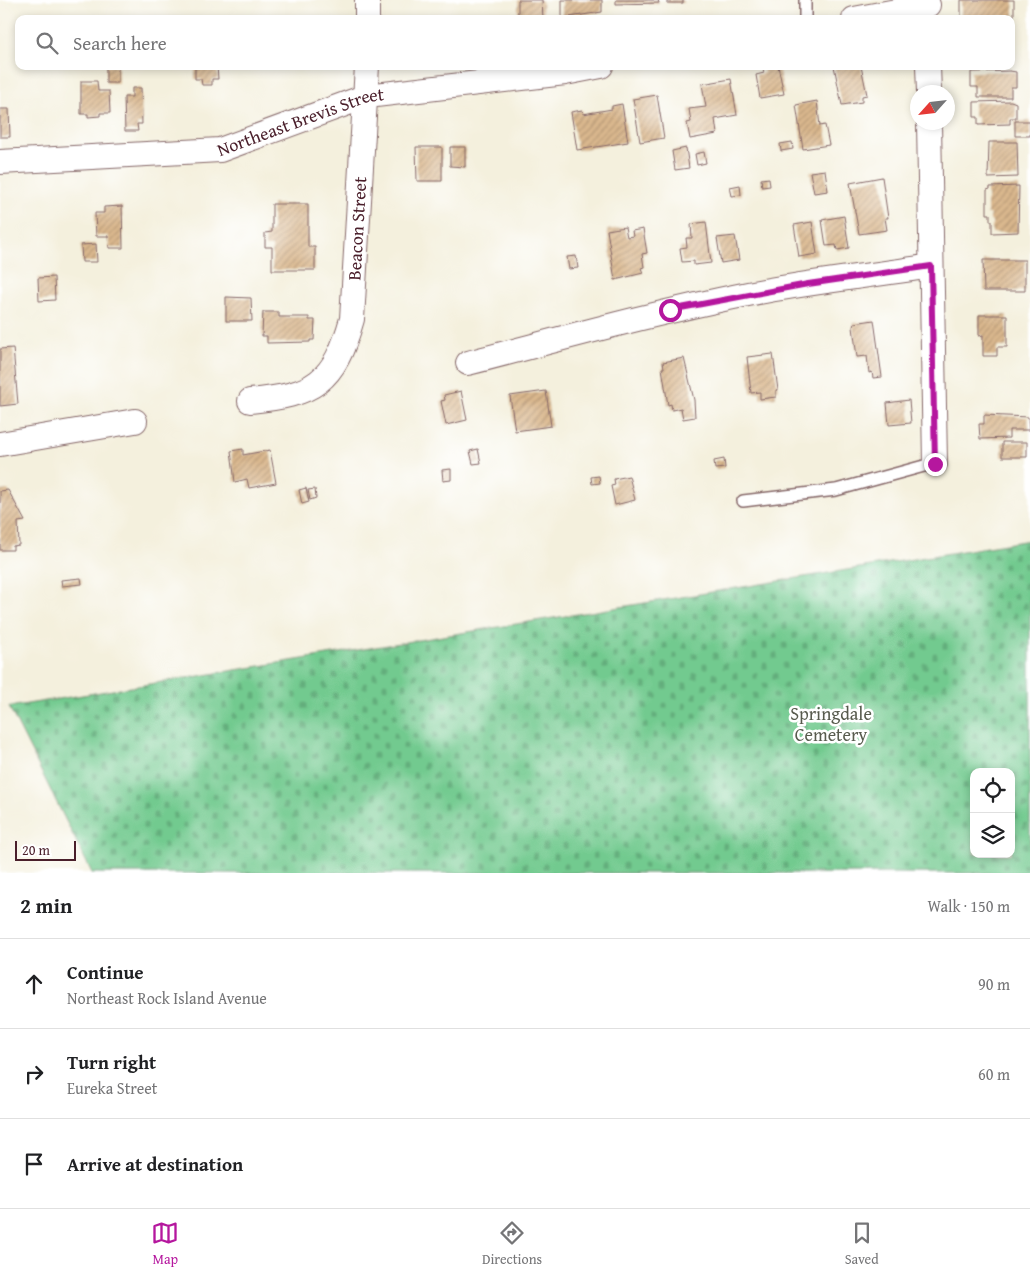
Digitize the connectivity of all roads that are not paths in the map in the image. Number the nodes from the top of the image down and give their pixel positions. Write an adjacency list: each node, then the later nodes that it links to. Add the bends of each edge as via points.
1 (367, 0): 4 (street)
2 (805, 0): 5 (lane)
3 (928, 8): 6 (street)
4 (367, 15)
5 (805, 15)
6 (881, 15)
7 (367, 70): 11 (street, Beacon Street)
8 (580, 70): 11 (street, Northeast Brevis Street)
9 (928, 70): 10 (street)
10 (929, 85)
11 (366, 96): 13 (street, Northeast Brevis Street, via 220,150); 16 (street, Beacon Street, via 352,319 342,350 331,371 310,388 290,396)
12 (929, 130): 14 (street)
13 (0, 162)
14 (931, 266): 15 (street, via 700,304); 19 (street)
15 (468, 363)
16 (250, 401)
17 (135, 421): 18 (street)
18 (0, 444)
19 (935, 464): 20 (lane, via 836,490)
20 (743, 501)

